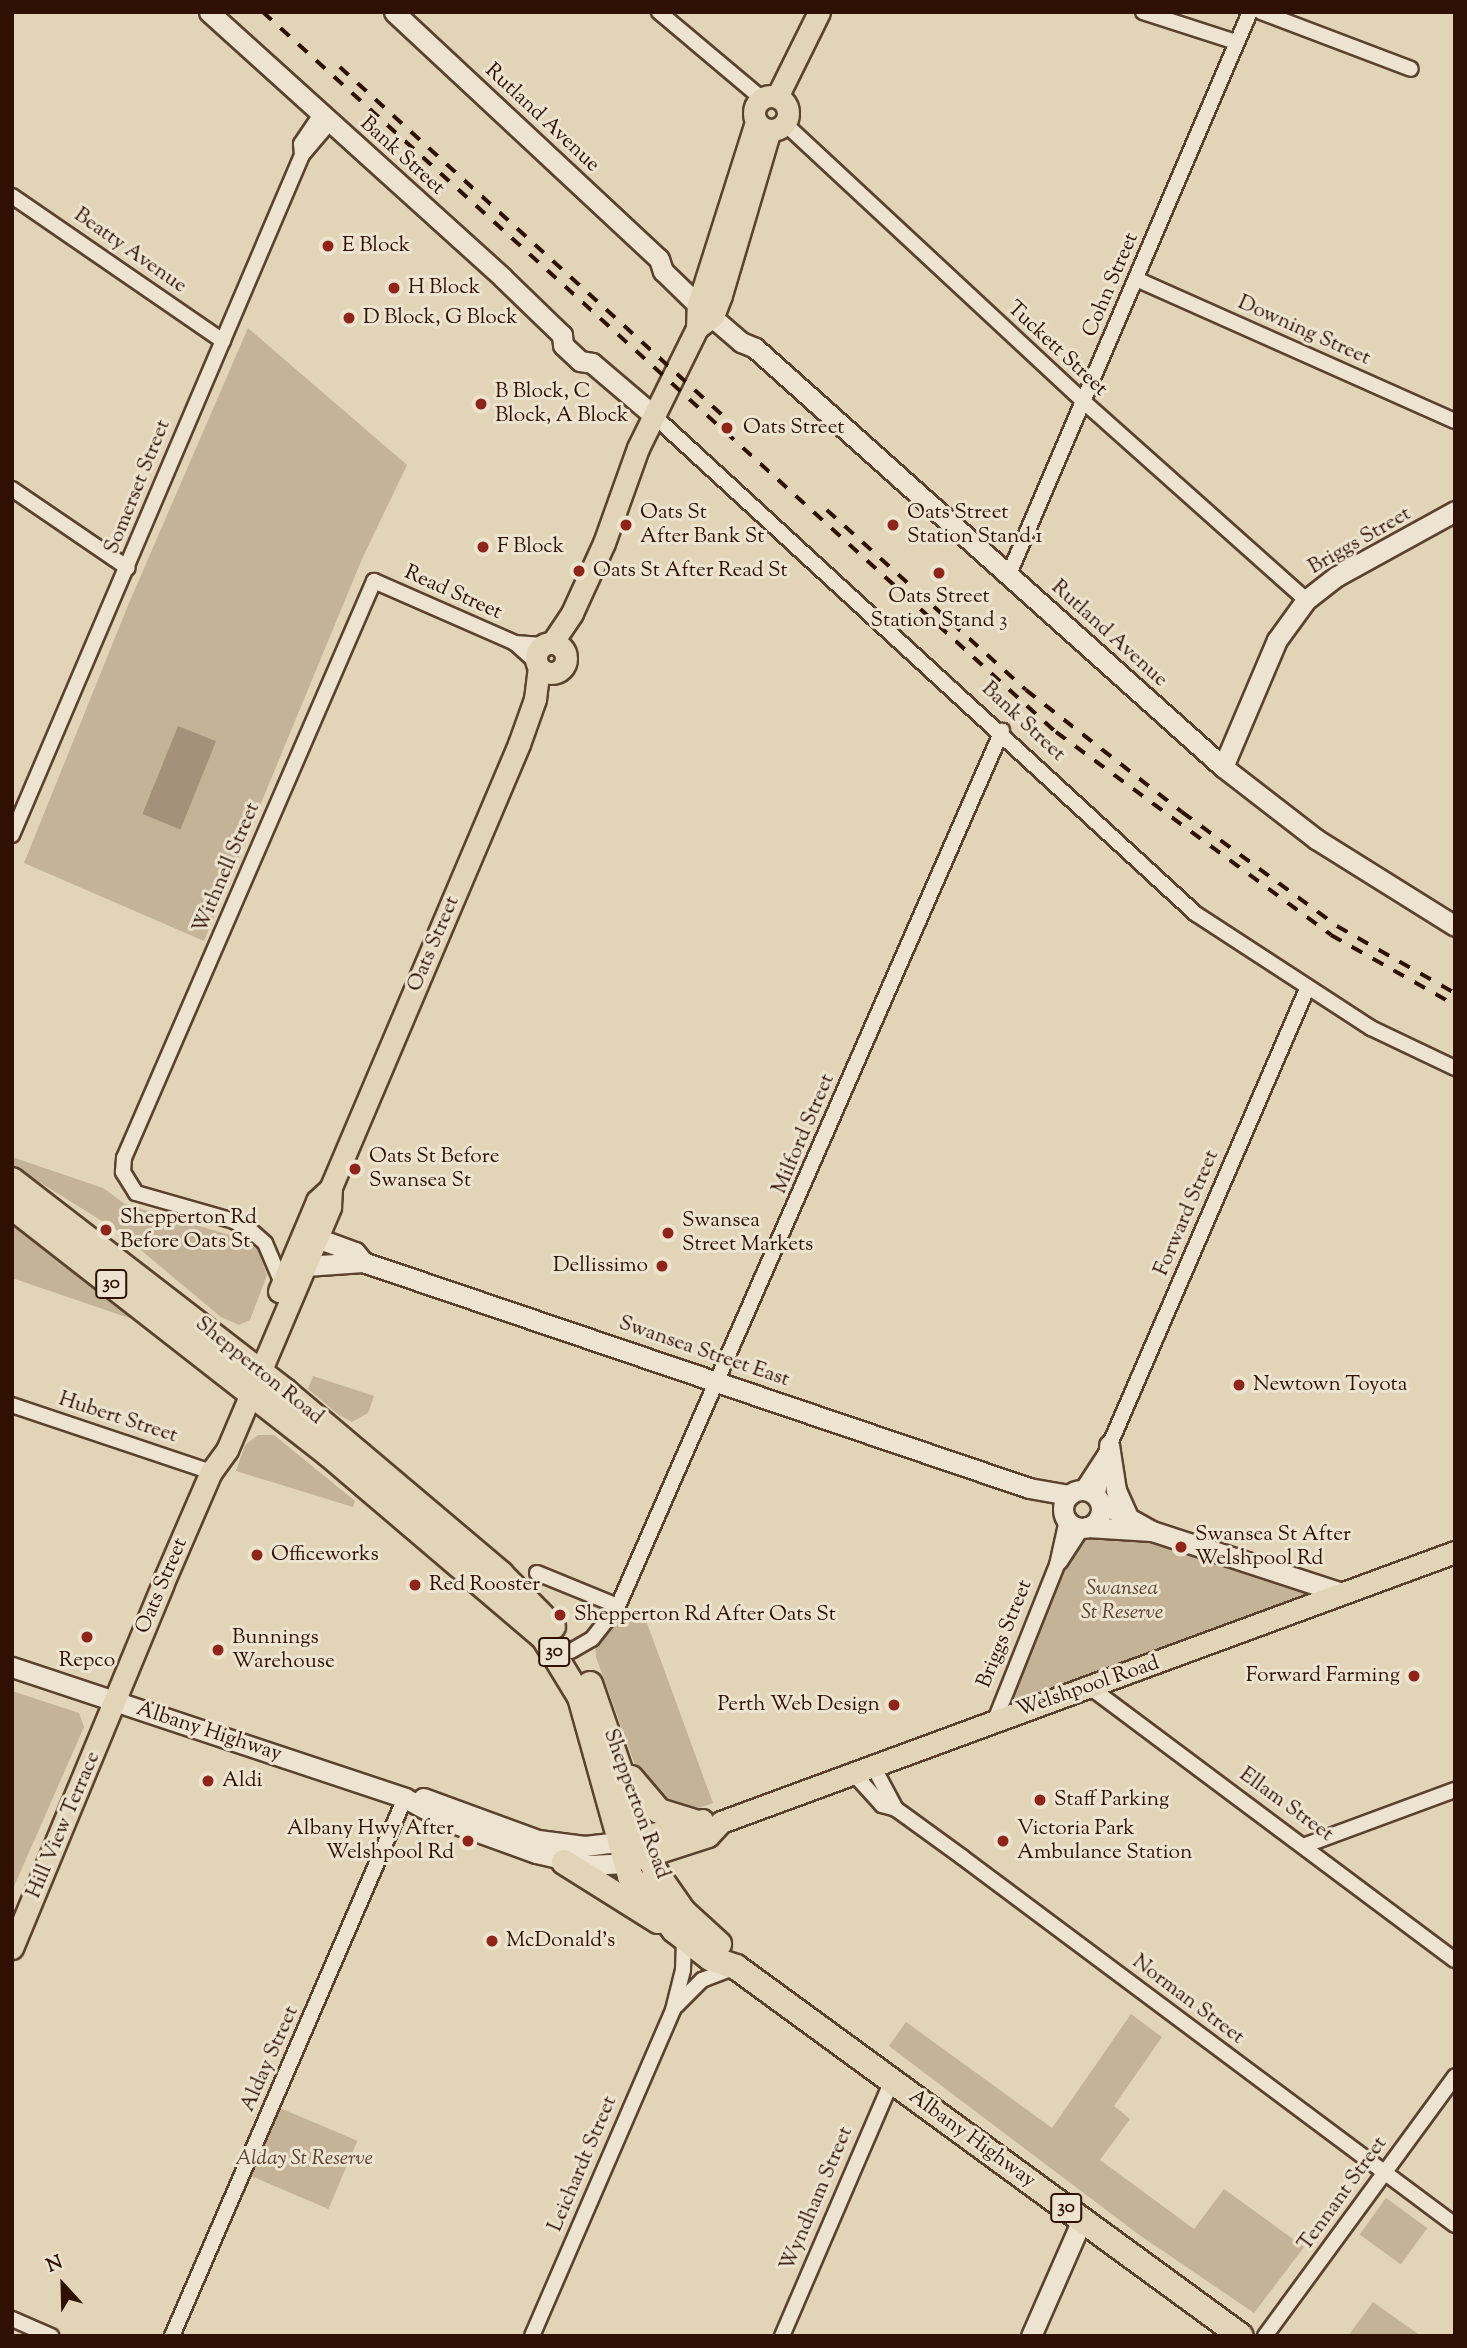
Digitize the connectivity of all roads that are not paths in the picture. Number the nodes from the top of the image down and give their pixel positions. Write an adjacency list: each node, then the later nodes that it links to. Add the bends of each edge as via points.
1 (209, 12): 11 (street, Bank Street)
2 (394, 12): 15 (street, Rutland Avenue, via 659,259 671,262)
3 (659, 12): 10 (street)
4 (819, 12): 10 (main road)
5 (1143, 12): 8 (street)
6 (1250, 12): 8 (street, Cohn Street)
7 (1261, 12): 9 (street)
8 (1236, 43): 14 (street, Cohn Street)
9 (1411, 69)
10 (769, 97): 12 (main road, Oats Street, via 753,112); 12 (main road, via 788,108)
11 (326, 118): 16 (street, Somerset Street, via 301,144 302,155); 18 (street, Bank Street, via 562,335 572,336 592,363)
12 (770, 125): 15 (main road, Oats Street); 17 (street, Tuckett Street)
13 (12, 196): 16 (street, Beatty Avenue)
14 (1136, 279): 17 (street, Cohn Street); 19 (street, Downing Street)
15 (706, 309): 18 (main road, Oats Street); 23 (street, Rutland Avenue, via 751,334 755,348)
16 (223, 341): 22 (street, Somerset Street)
17 (1084, 402): 23 (street, Cohn Street); 25 (street, Tuckett Street)
18 (652, 414): 26 (main road, Oats Street, via 572,613); 27 (street, Bank Street)
19 (1455, 421)
20 (12, 489): 22 (street)
21 (1455, 511): 25 (street, Briggs Street, via 1337,576)
22 (128, 568): 29 (street, Somerset Street)
23 (1009, 574): 28 (street, Rutland Avenue)
24 (374, 581): 26 (street, Read Street); 38 (street, Withnell Street, via 124,1158 123,1172 136,1194 234,1222 265,1243)
25 (1306, 600): 28 (street, Briggs Street, via 1277,640)
26 (548, 657): 35 (main road, Oats Street, via 535,699 331,1188 317,1201)
27 (1002, 731): 31 (street, Bank Street, via 1196,914); 40 (street, Milford Street)
28 (1223, 767): 30 (street, Rutland Avenue, via 1316,839)
29 (12, 835)
30 (1455, 926)
31 (1307, 989): 32 (street, Bank Street, via 1403,1046); 42 (street, Forward Street)
32 (1455, 1068)
33 (12, 1180): 39 (highway, Shepperton Road / 30)
34 (12, 1207): 39 (highway, Shepperton Road / 30)
35 (310, 1236): 36 (street, Swansea Street East, via 355,1252); 37 (main road, Oats Street); 38 (main road, Oats Street)
36 (363, 1262): 37 (street, Swansea Street East); 40 (street, Swansea Street East)
37 (306, 1266): 39 (main road, Oats Street)
38 (282, 1283): 39 (main road, Oats Street)
39 (249, 1377): 43 (main road, Oats Street, via 227,1450); 51 (highway, Shepperton Road / 30, via 501,1574); 63 (highway, Shepperton Road / 30, via 544,1638 580,1697)
40 (720, 1381): 44 (street, Swansea Street East); 50 (street, Milford Street)
41 (12, 1405): 43 (street, Hubert Street)
42 (1108, 1449): 44 (street, Forward Street); 45 (street, via 1116,1490)
43 (211, 1472): 54 (main road, Oats Street)
44 (1081, 1509): 45 (street, Swansea Street East); 46 (street, Swansea Street East); 55 (street, Briggs Street)
45 (1128, 1517): 46 (street, Swansea Street East)
46 (1152, 1531): 49 (street, Swansea Street East)
47 (1455, 1552): 49 (main road, Welshpool Road)
48 (537, 1573): 50 (street)
49 (1342, 1593): 53 (main road, Welshpool Road)
50 (618, 1606): 51 (street, Milford Street, via 592,1639)
51 (571, 1651): 56 (highway, Shepperton Road / 30, via 597,1697)
52 (12, 1667): 54 (street, Albany Highway)
53 (1091, 1688): 55 (main road, Welshpool Road); 62 (street, Ellam Street)
54 (116, 1702): 59 (street, Albany Highway); 66 (main road, Hill View Terrace)
55 (995, 1720): 57 (main road, Welshpool Road)
56 (616, 1753): 60 (highway, via 650,1805); 63 (highway, Shepperton Road / 30)
57 (863, 1770): 61 (main road, Welshpool Road); 72 (street, Norman Street, via 896,1808)
58 (1455, 1790): 62 (street)
59 (405, 1798): 63 (street, Albany Highway, via 428,1798 538,1840); 64 (street, Albany Highway, via 490,1838); 77 (street, Alday Street)
60 (695, 1822): 61 (main road, Welshpool Road); 63 (main road, Welshpool Road)
61 (721, 1822): 63 (main road, Welshpool Road, via 708,1836)
62 (1306, 1845): 67 (street, Ellam Street)
63 (634, 1849): 64 (street, Albany Highway); 65 (highway, Shepperton Road / 30, via 644,1896); 68 (highway, Shepperton Road / 30)
64 (564, 1862): 65 (highway)
65 (679, 1933): 68 (highway, Shepperton Road / 30, via 709,1958); 69 (street, Leichardt Street, via 683,1970)
66 (12, 1948)
67 (1455, 1959)
68 (736, 1967): 69 (street, Leichardt Street, via 702,1980); 71 (highway, Albany Highway / 30)
69 (673, 2010): 78 (street, Leichardt Street)
70 (1455, 2076): 72 (street, Tennant Street)
71 (892, 2080): 73 (highway, Albany Highway / 30); 79 (street, Wyndham Street)
72 (1384, 2173): 74 (street, Norman Street); 82 (street, Tennant Street)
73 (1082, 2220): 80 (street); 81 (highway, Albany Highway / 30)
74 (1455, 2225)
75 (12, 2319): 76 (street)
76 (51, 2336)
77 (172, 2336)
78 (532, 2336)
79 (782, 2336)
80 (1031, 2336)
81 (1241, 2336)
82 (1265, 2336)

